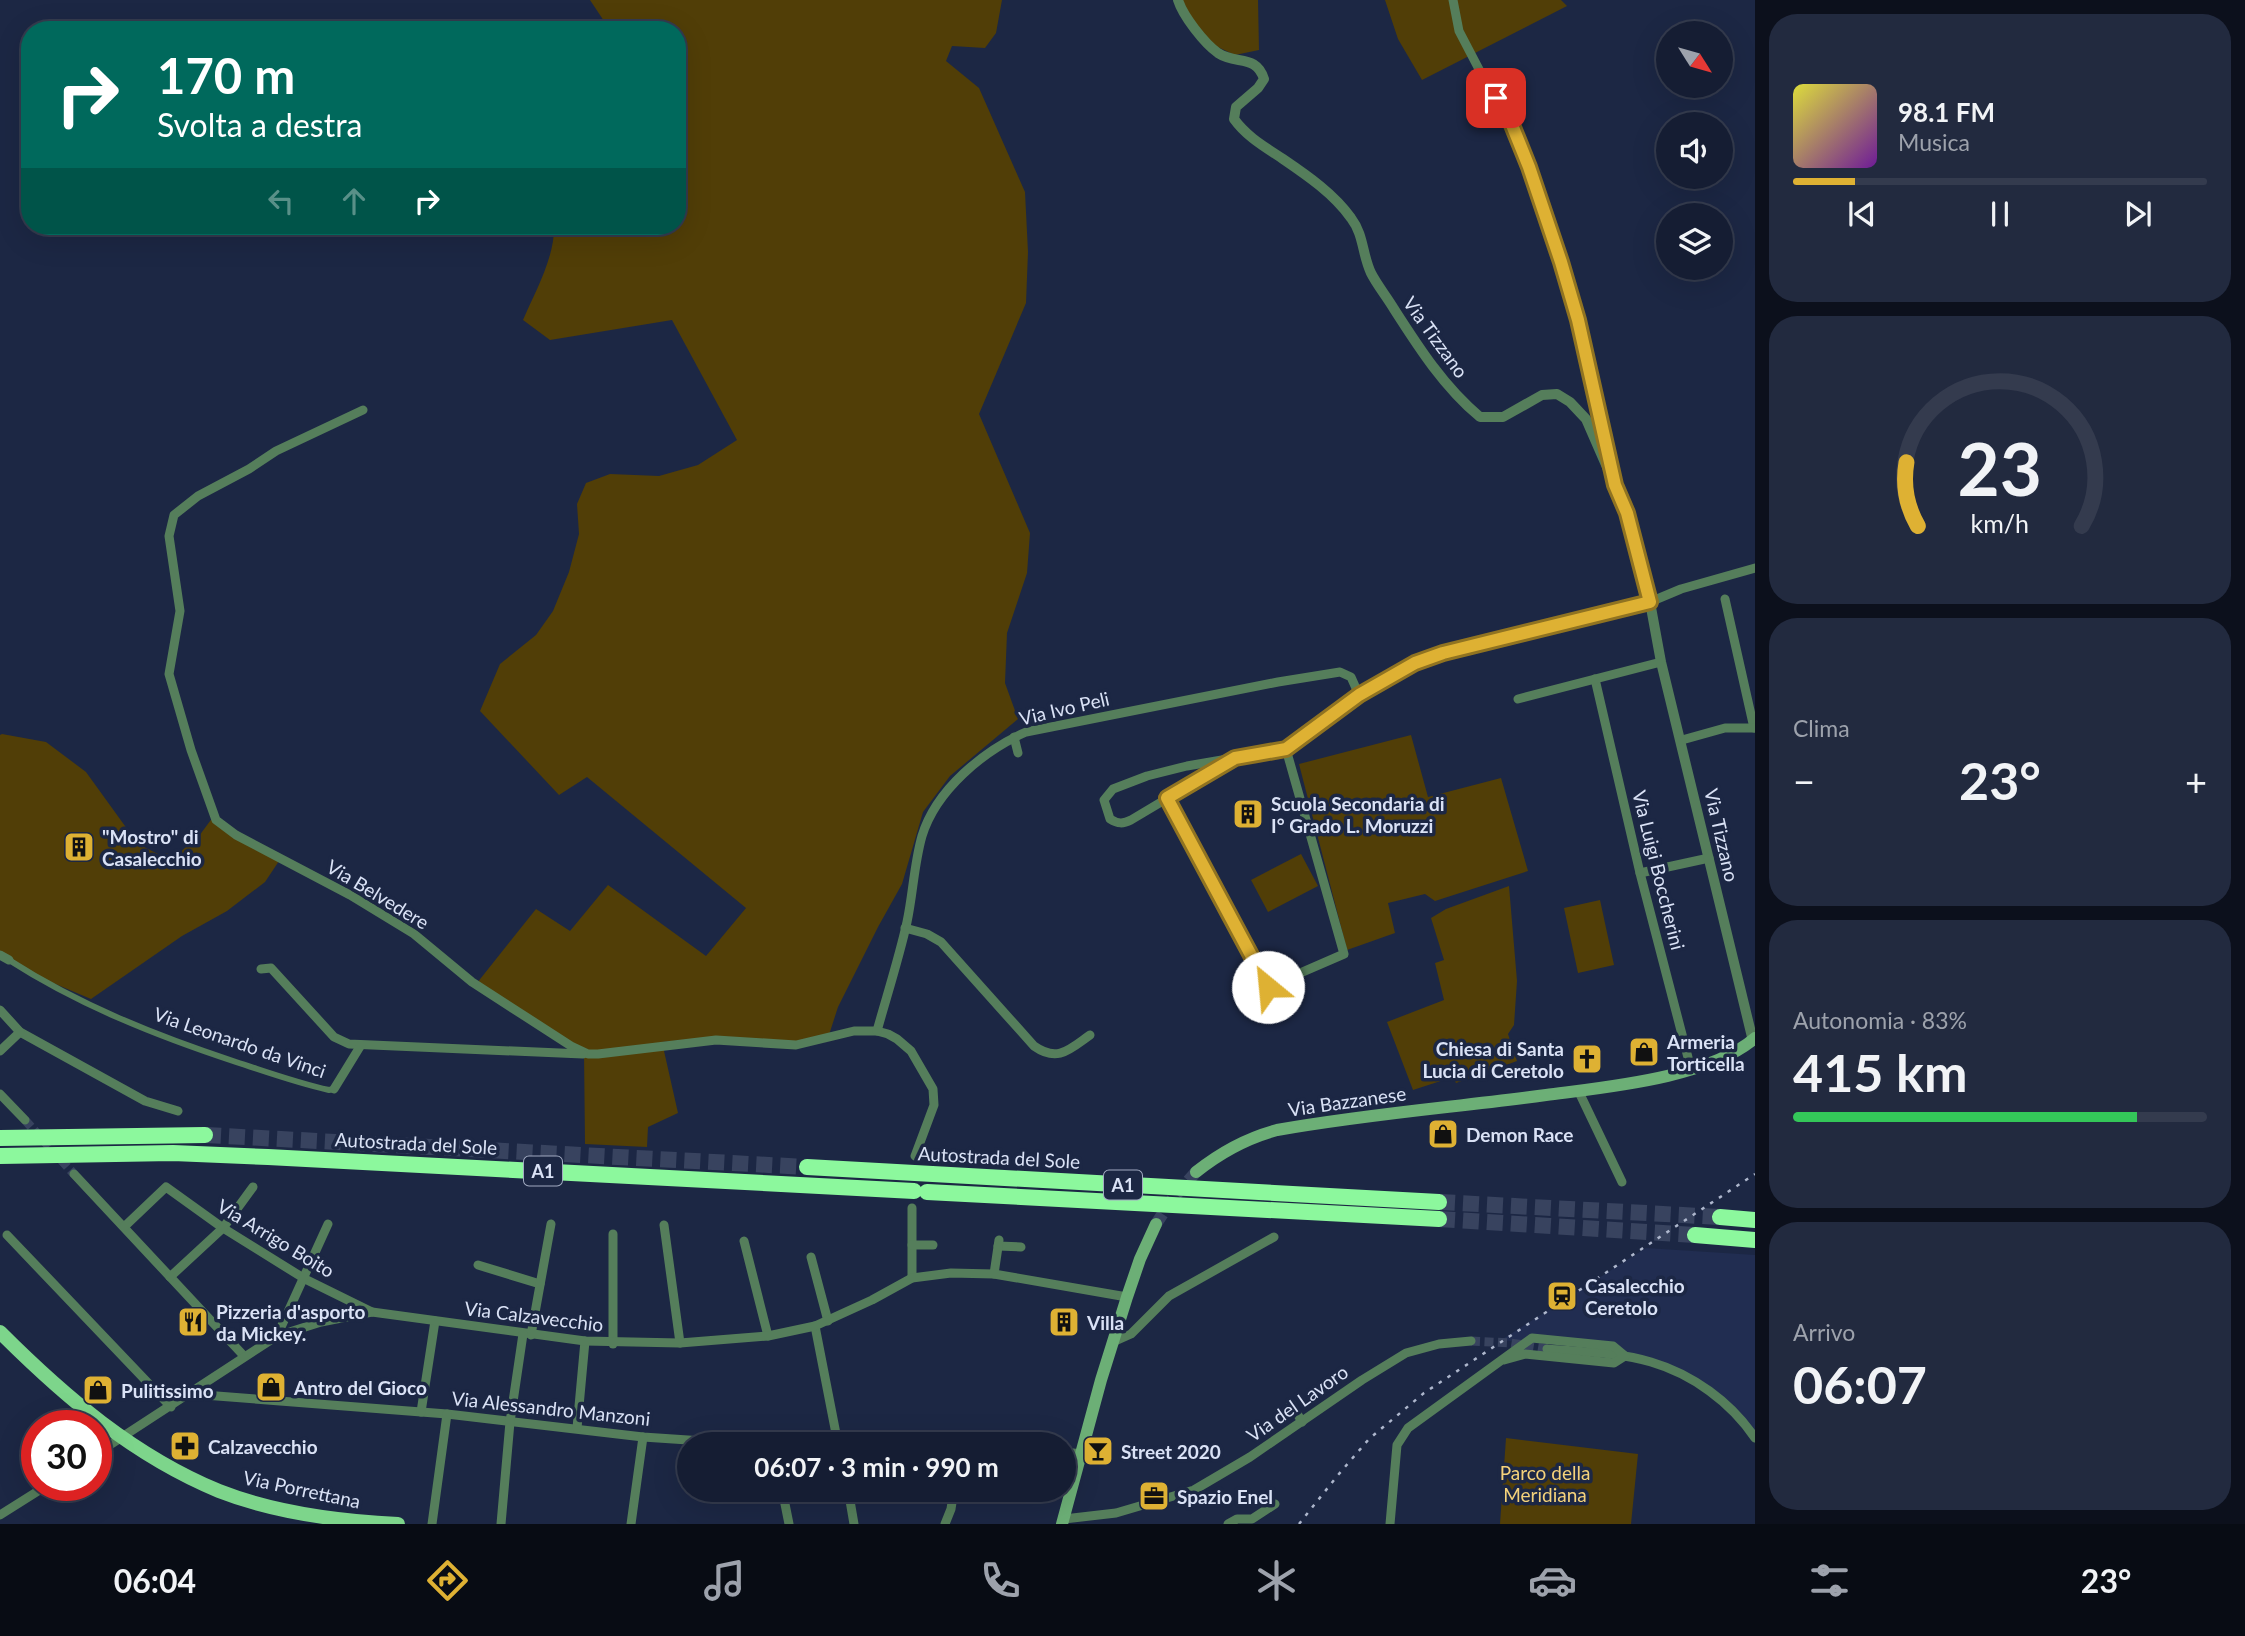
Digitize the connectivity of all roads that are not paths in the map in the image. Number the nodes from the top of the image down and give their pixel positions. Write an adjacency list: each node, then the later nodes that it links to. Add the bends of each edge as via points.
1 (1178, 0): 4 (street, Via Tizzano, via 1185,16 1219,53 1261,69 1264,79 1236,107 1234,119 1251,137 1314,181 1352,219 1371,273 1447,385 1480,417 1503,417 1542,395 1557,394 1586,419)
2 (1452, 0): 4 (street, via 1459,31 1510,120 1529,167 1578,320)
3 (363, 410): 32 (street, Via Belvedere, via 276,451 174,515 169,536 180,611 169,674 191,750 216,820 414,934 472,982)
4 (1615, 485): 7 (street, Via Tizzano)
5 (1755, 568): 7 (street)
6 (1726, 599): 12 (street)
7 (1650, 602): 8 (street, Via Tizzano); 10 (street, via 1443,653 1415,663)
8 (1661, 662): 9 (street); 14 (street, Via Tizzano)
9 (1595, 679): 11 (street); 20 (street, Via Luigi Boccherini)
10 (1359, 695): 13 (street, Via Ivo Peli, via 1351,677 1340,672); 15 (street)
11 (1518, 699)
12 (1754, 728): 14 (street, via 1726,728)
13 (1014, 737): 16 (street); 21 (street, Via Ivo Peli, via 971,768 931,813 921,837)
14 (1682, 740): 19 (street, Via Tizzano)
15 (1286, 749): 17 (street); 18 (street, via 1344,954 1268,987)
16 (1018, 753)
17 (1235, 758): 18 (street); 18 (street, via 1147,776 1113,789 1104,800 1110,819 1124,824)
18 (1167, 798)
19 (1709, 858): 20 (street); 29 (street, Via Tizzano)
20 (1640, 873): 33 (street, Via Luigi Boccherini)
21 (905, 928): 26 (street, Via Ivo Peli); 28 (street, via 941,942 1044,1053 1058,1055)
22 (0, 955): 23 (street, Via Leonardo da Vinci)
23 (9, 960): 34 (street, Via Leonardo da Vinci, via 46,984 196,1049 289,1080)
24 (261, 969): 30 (street, via 271,968 334,1037)
25 (0, 1010): 27 (street)
26 (877, 1031): 32 (street, via 854,1031 796,1045 716,1040); 42 (street, via 905,1045 933,1089 934,1105)
27 (20, 1032): 31 (street); 37 (street, via 145,1101)
28 (1090, 1035)
29 (1754, 1039): 33 (main road, Via Bazzanese)
30 (361, 1045): 32 (street); 34 (street, Via Leonardo da Vinci)
31 (0, 1051)
32 (588, 1054)
33 (1691, 1069): 35 (main road, Via Bazzanese)
34 (334, 1089)
35 (1578, 1090): 44 (main road, Via Bazzanese, via 1277,1130 1221,1153); 46 (street)
36 (0, 1094): 38 (street)
37 (178, 1111)
38 (25, 1120)
39 (205, 1135): 40 (highway)
40 (0, 1138)
41 (0, 1156): 51 (highway, Autostrada del Sole / A1, via 173,1153 268,1157)
42 (915, 1156)
43 (807, 1167): 48 (highway, Autostrada del Sole / A1)
44 (1196, 1172)
45 (74, 1174): 57 (street)
46 (1622, 1182)
47 (253, 1187): 58 (street)
48 (1439, 1202)
49 (912, 1208): 65 (street)
50 (1720, 1217): 52 (highway)
51 (1439, 1219)
52 (1755, 1220)
53 (328, 1224): 73 (street)
54 (551, 1224): 74 (street)
55 (1156, 1224): 75 (main road)
56 (664, 1225): 87 (street)
57 (124, 1227): 58 (street, Via Arrigo Boito, via 166,1187); 71 (street)
58 (223, 1228): 71 (street); 73 (street, Via Arrigo Boito)
59 (613, 1234): 88 (street)
60 (8, 1235): 95 (street)
61 (1695, 1235): 63 (highway)
62 (1274, 1237): 86 (street, via 1169,1296 1131,1334)
63 (1750, 1240)
64 (744, 1241): 83 (street)
65 (912, 1245): 66 (street); 72 (street)
66 (933, 1245)
67 (1021, 1247): 70 (street, via 998,1243)
68 (811, 1257): 78 (street)
69 (478, 1265): 74 (street)
70 (994, 1274): 72 (street, Via Calzavecchio); 75 (street, Via Calzavecchio)
71 (170, 1277): 90 (street)
72 (912, 1278): 78 (street, Via Calzavecchio)
73 (305, 1279): 76 (street, Via Arrigo Boito); 82 (street)
74 (540, 1284): 81 (street)
75 (1127, 1297): 86 (main road)
76 (372, 1312): 77 (street, Via Calzavecchio); 82 (street, Via Calzavecchio)
77 (435, 1321): 81 (street, Via Calzavecchio); 96 (street)
78 (828, 1321): 79 (street, Via Calzavecchio)
79 (815, 1326): 83 (street, Via Calzavecchio); 101 (street)
80 (0, 1332): 103 (main road, Via Porrettana, via 71,1400)
81 (527, 1335): 84 (street, Via Calzavecchio); 98 (street)
82 (277, 1336): 90 (street, Via Calzavecchio)
83 (768, 1336): 87 (street, Via Calzavecchio)
84 (585, 1341): 88 (street, Via Calzavecchio); 100 (street)
85 (1471, 1341): 99 (street, Via del Lavoro, via 1439,1343 1406,1353)
86 (1113, 1342): 108 (main road)
87 (680, 1343): 88 (street, Via Calzavecchio)
88 (613, 1344)
89 (1547, 1349): 91 (street)
90 (244, 1356): 93 (street, Via Calzavecchio)
91 (1625, 1356): 92 (street, via 1614,1363 1525,1354); 92 (street, via 1613,1346 1532,1338); 104 (street, via 1673,1370 1709,1390)
92 (1504, 1360): 124 (street, via 1408,1427 1396,1445)
93 (191, 1394): 95 (street, Via Calzavecchio); 96 (street, Via Alessandro Manzoni)
94 (1291, 1403): 99 (street)
95 (171, 1407): 103 (street, Via Calzavecchio)
96 (421, 1412): 97 (street, Via Alessandro Manzoni)
97 (447, 1414): 98 (street, Via Alessandro Manzoni); 117 (street)
98 (510, 1422): 100 (street, Via Alessandro Manzoni); 118 (street)
99 (1303, 1422): 115 (street, Via del Lavoro, via 1194,1490 1116,1513)
100 (577, 1429): 102 (street, Via Alessandro Manzoni)
101 (836, 1432)
102 (643, 1437): 105 (street, Via Alessandro Manzoni); 119 (street)
103 (122, 1438): 106 (street, Via Calzavecchio); 116 (main road, Via Porrettana, via 220,1491 303,1513)
104 (1755, 1438)
105 (677, 1439)
106 (112, 1444)
107 (1076, 1453): 108 (street)
108 (1082, 1454): 115 (main road)
109 (21, 1501): 114 (street)
110 (785, 1502): 120 (street)
111 (851, 1502): 121 (street)
112 (953, 1502): 122 (street)
113 (1275, 1504): 123 (street, via 1252,1519)
114 (0, 1514)
115 (1063, 1522)
116 (397, 1524)
117 (432, 1524)
118 (501, 1524)
119 (631, 1524)
120 (789, 1524)
121 (855, 1524)
122 (944, 1524)
123 (1228, 1524)
124 (1390, 1524)

